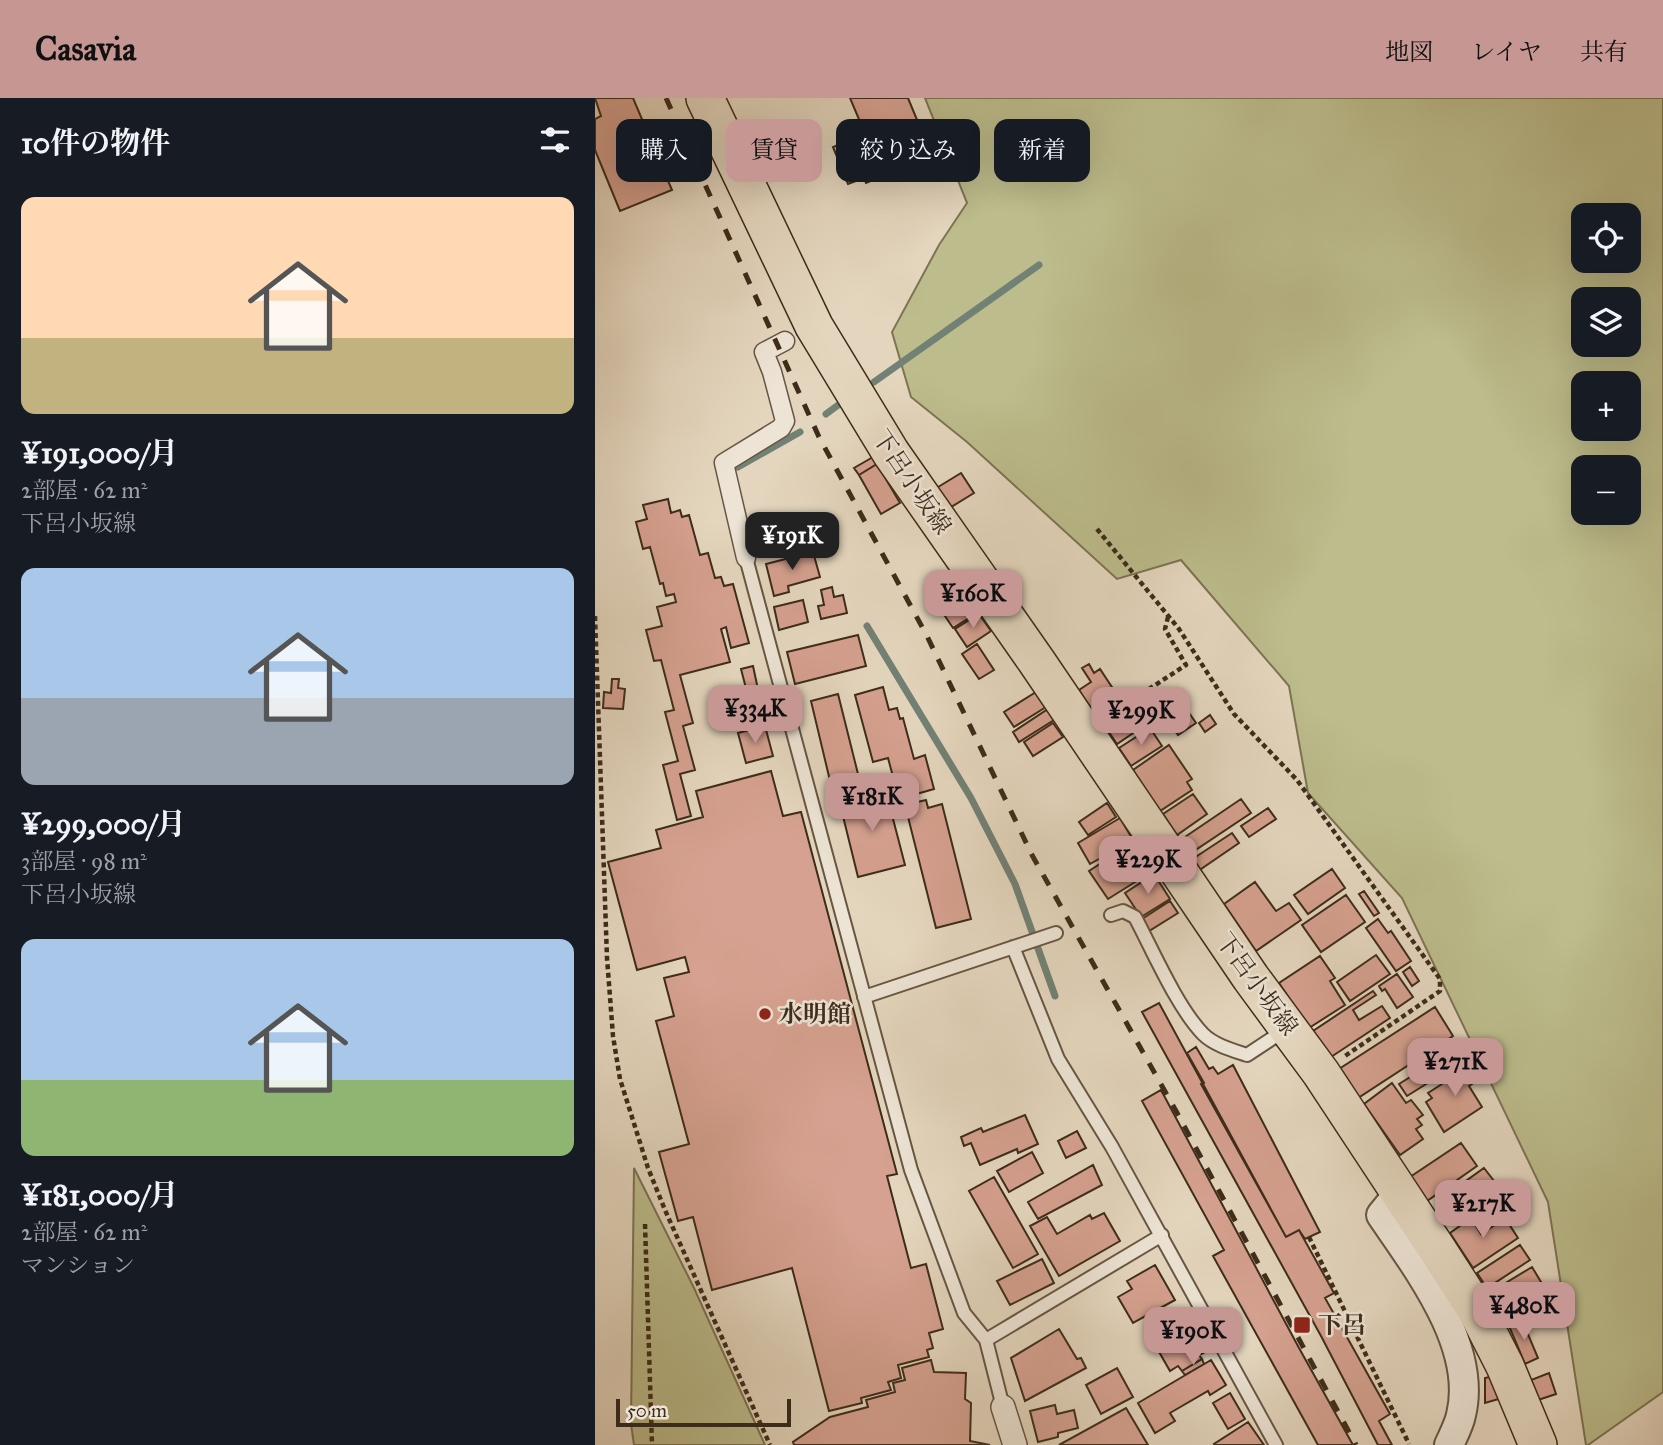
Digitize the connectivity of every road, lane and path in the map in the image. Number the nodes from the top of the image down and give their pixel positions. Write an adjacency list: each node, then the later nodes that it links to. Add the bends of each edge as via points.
1 (705, 98): 7 (main road, 下呂小坂線, via 814,326 844,378)
2 (785, 341): 4 (street, via 764,352 785,421 724,463)
3 (1097, 529): 6 (path)
4 (746, 558): 11 (lane)
5 (595, 616): 22 (path, via 607,958 620,1079 664,1210)
6 (1168, 616): 7 (path, via 1165,629 1185,665); 13 (path, via 1234,714 1297,780 1440,979 1440,991)
7 (1084, 731): 12 (main road, 下呂小坂線)
8 (1111, 915): 12 (lane, via 1123,911 1135,917 1178,999 1203,1035 1247,1055)
9 (1056, 933): 10 (lane)
10 (1013, 947): 11 (lane); 16 (lane, via 1058,1059)
11 (864, 997): 18 (lane, via 911,1170 964,1313)
12 (1288, 1028): 13 (main road, 下呂小坂線)
13 (1321, 1073): 14 (main road, 下呂小坂線)
14 (1399, 1193): 25 (street, via 1381,1214 1432,1291 1461,1367 1462,1414); 26 (main road, 下呂小坂線, via 1477,1311)
15 (645, 1224): 21 (path)
16 (1162, 1235): 18 (lane); 24 (lane)
17 (1309, 1237): 20 (path)
18 (986, 1340): 19 (lane)
19 (1003, 1407): 23 (street)
20 (1409, 1444)
21 (652, 1445)
22 (770, 1445)
23 (1015, 1445)
24 (1276, 1445)
25 (1449, 1445)
26 (1538, 1445)

